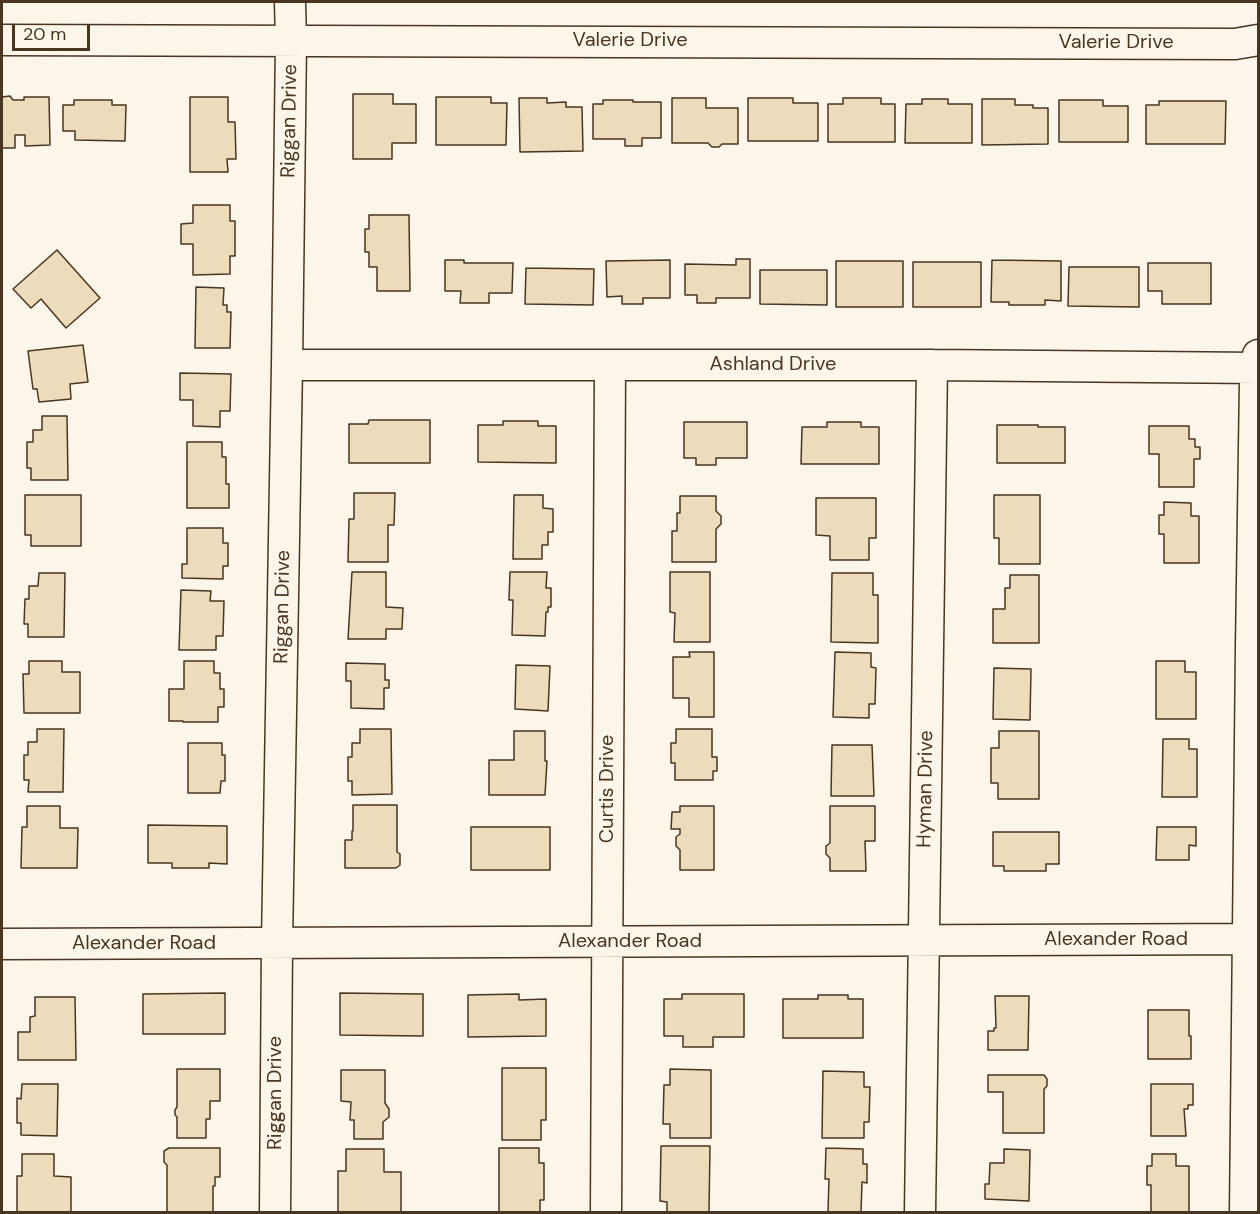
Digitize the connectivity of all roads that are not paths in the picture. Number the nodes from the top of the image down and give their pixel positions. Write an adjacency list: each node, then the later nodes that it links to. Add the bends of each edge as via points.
1 (290, 2): 4 (street, Riggan Drive)
2 (2, 40): 4 (street, Valerie Drive)
3 (1258, 40): 4 (street, Valerie Drive, via 1235,44)
4 (291, 41): 6 (street, Riggan Drive)
5 (1258, 364): 8 (street, Ashland Drive); 9 (street, via 1251,624)
6 (287, 365): 7 (street, Ashland Drive); 12 (street, Riggan Drive)
7 (610, 365): 8 (street, Ashland Drive); 11 (street, Curtis Drive)
8 (932, 365): 10 (street, Hyman Drive)
9 (1253, 939): 10 (street, Alexander Road); 17 (street)
10 (924, 941): 11 (street, Alexander Road); 16 (street, Hyman Drive)
11 (608, 942): 12 (street, Alexander Road); 15 (street, Curtis Drive)
12 (277, 943): 13 (street, Alexander Road); 14 (street, Riggan Drive)
13 (2, 944)
14 (275, 1212)
15 (606, 1212)
16 (920, 1212)
17 (1245, 1212)

